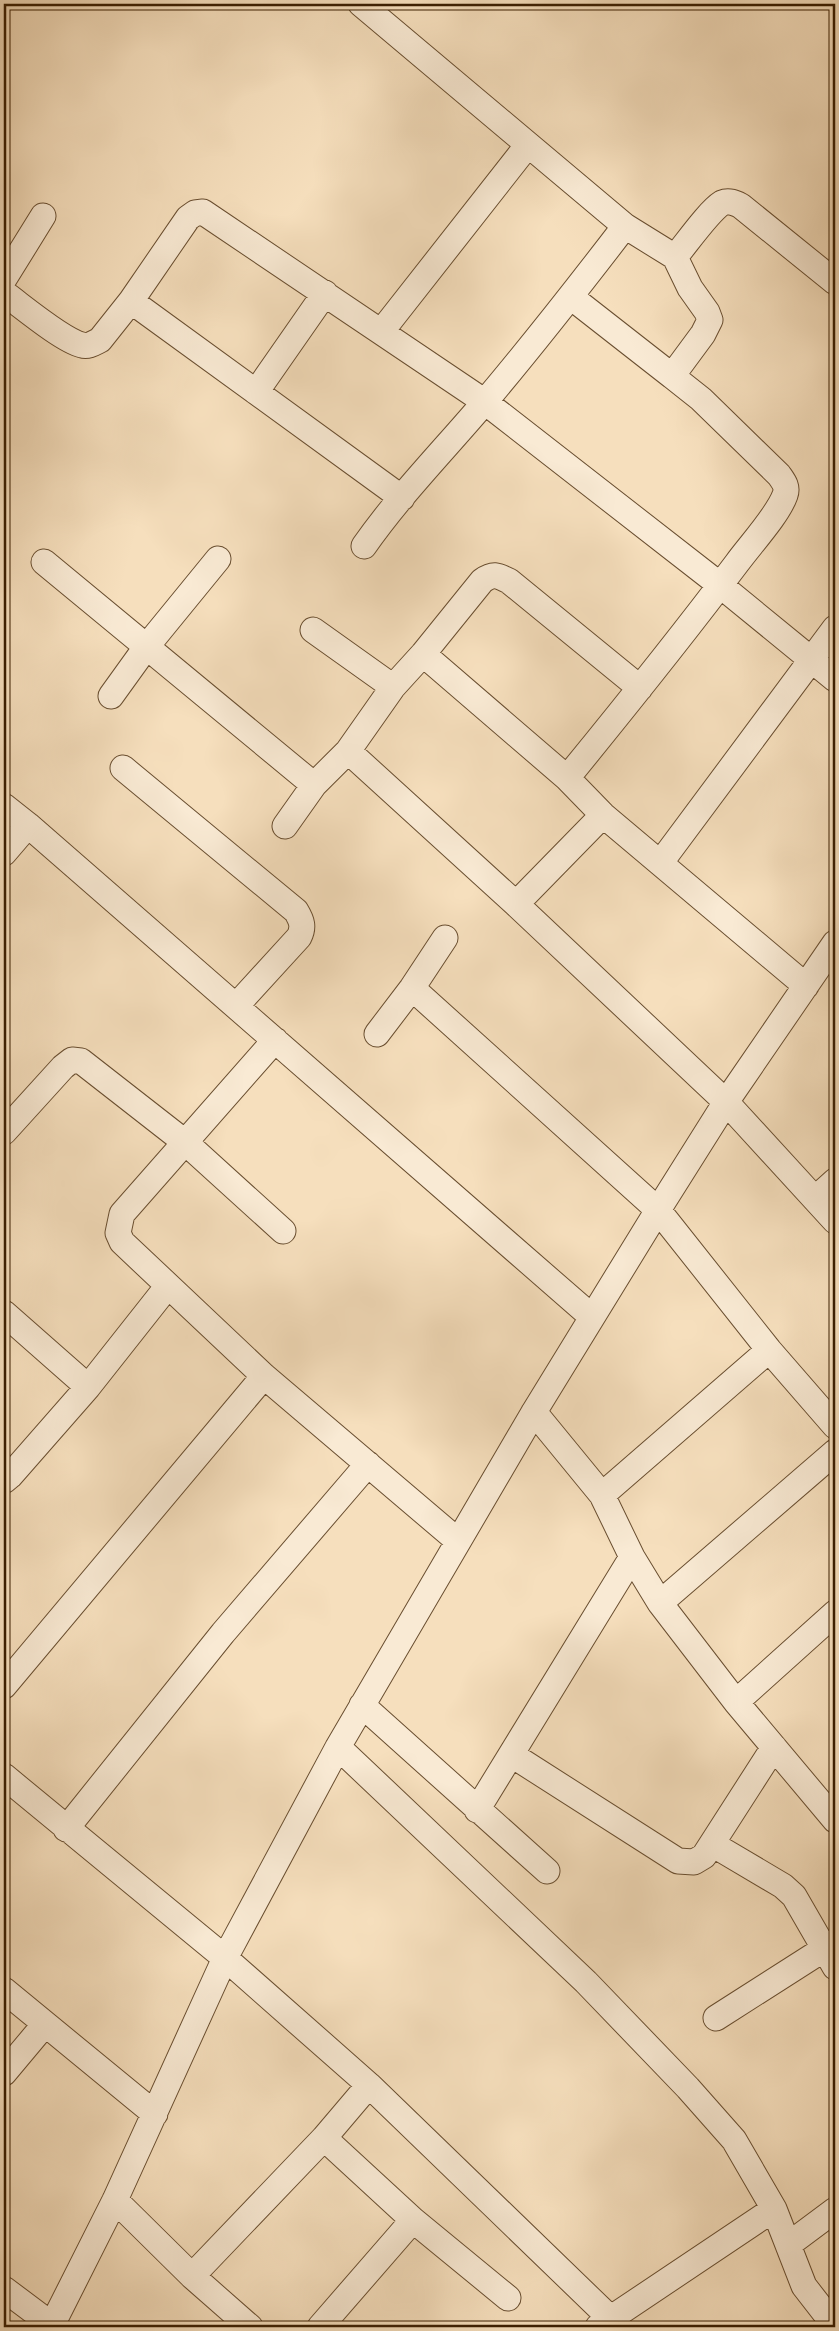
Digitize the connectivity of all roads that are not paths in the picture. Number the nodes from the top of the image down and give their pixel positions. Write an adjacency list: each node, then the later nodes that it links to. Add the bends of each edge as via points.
1 (374, 8): 2 (street)
2 (527, 146): 4 (street); 12 (street)
3 (43, 216): 6 (street)
4 (625, 226): 5 (street); 10 (street)
5 (675, 257): 7 (street, via 715,210 731,201); 13 (street, via 710,320)
6 (4, 279)
7 (835, 282)
8 (4, 293): 11 (street, via 84,346 100,340)
9 (324, 293): 11 (street, via 203,212 188,218); 12 (street); 14 (street)
10 (571, 297): 13 (street); 15 (street)
11 (131, 301): 14 (street)
12 (381, 332): 15 (street)
13 (672, 376): 20 (street, via 701,399 779,475 786,486 783,501)
14 (256, 392): 16 (street)
15 (484, 402): 16 (street); 20 (street)
16 (402, 498): 17 (street)
17 (364, 546)
18 (218, 559): 23 (street)
19 (44, 562): 23 (street)
20 (720, 585): 25 (street); 28 (street)
21 (835, 628): 25 (street)
22 (313, 630): 27 (street)
23 (147, 646): 29 (street); 33 (street)
24 (423, 654): 27 (street); 28 (street, via 482,581 490,575 498,575 509,580); 32 (street)
25 (811, 659): 26 (street); 39 (street)
26 (835, 679)
27 (394, 687): 30 (street)
28 (640, 688): 32 (street)
29 (111, 696)
30 (348, 751): 33 (street); 40 (street)
31 (123, 768): 45 (street, via 296,911 302,921 303,930 299,937)
32 (567, 778): 35 (street)
33 (314, 785): 37 (street)
34 (4, 806): 36 (street)
35 (603, 815): 39 (street); 40 (street)
36 (28, 825): 38 (street); 45 (street)
37 (285, 826)
38 (4, 853)
39 (661, 862): 43 (street)
40 (516, 904): 48 (street)
41 (444, 938): 44 (street)
42 (835, 943): 43 (street)
43 (806, 986): 48 (street)
44 (412, 988): 46 (street); 53 (street)
45 (236, 1006): 47 (street)
46 (378, 1034)
47 (275, 1040): 50 (street); 58 (street)
48 (726, 1102): 52 (street); 53 (street)
49 (4, 1132): 50 (street, via 72,1060 90,1066)
50 (186, 1143): 55 (street); 56 (street, via 122,1214 118,1234 122,1242)
51 (835, 1181): 52 (street)
52 (815, 1199): 54 (street)
53 (658, 1210): 58 (street); 59 (street)
54 (835, 1221)
55 (284, 1231)
56 (167, 1286): 60 (street); 61 (street)
57 (4, 1313): 61 (street)
58 (592, 1318): 62 (street)
59 (769, 1350): 63 (street); 67 (street)
60 (264, 1376): 65 (street); 72 (street)
61 (88, 1387): 66 (street)
62 (534, 1412): 67 (street); 68 (street)
63 (835, 1426)
64 (835, 1452): 70 (street)
65 (368, 1464): 68 (street); 81 (street, via 223,1633)
66 (4, 1481)
67 (602, 1495): 69 (street)
68 (458, 1541): 74 (street)
69 (632, 1557): 70 (street); 77 (street)
70 (660, 1603): 73 (street)
71 (834, 1618): 73 (street)
72 (4, 1686)
73 (736, 1702): 76 (street)
74 (362, 1705): 75 (street); 79 (street)
75 (338, 1747): 85 (street); 94 (street, via 586,1982 688,2088 734,2140)
76 (774, 1747): 80 (street); 82 (street)
77 (512, 1755): 79 (street); 82 (street, via 678,1861 694,1862 704,1856)
78 (4, 1776): 81 (street)
79 (477, 1810): 83 (street)
80 (835, 1820)
81 (66, 1829): 85 (street)
82 (712, 1844): 84 (street, via 783,1886 794,1896)
83 (547, 1871)
84 (832, 1952): 87 (street)
85 (225, 1958): 90 (street); 91 (street)
86 (4, 1990): 88 (street)
87 (716, 2018)
88 (45, 2024): 89 (street); 91 (street)
89 (4, 2073)
90 (369, 2085): 92 (street); 101 (street)
91 (155, 2114): 93 (street)
92 (324, 2138): 96 (street); 98 (street)
93 (115, 2200): 98 (street); 102 (street)
94 (774, 2209): 97 (street); 101 (street)
95 (835, 2210): 97 (street)
96 (413, 2220): 100 (street); 105 (street)
97 (788, 2245): 103 (street, via 804,2286)
98 (192, 2276): 104 (street)
99 (4, 2289): 102 (street)
100 (508, 2298)
101 (604, 2322)
102 (52, 2326)
103 (835, 2326)
104 (250, 2327)
105 (320, 2327)

